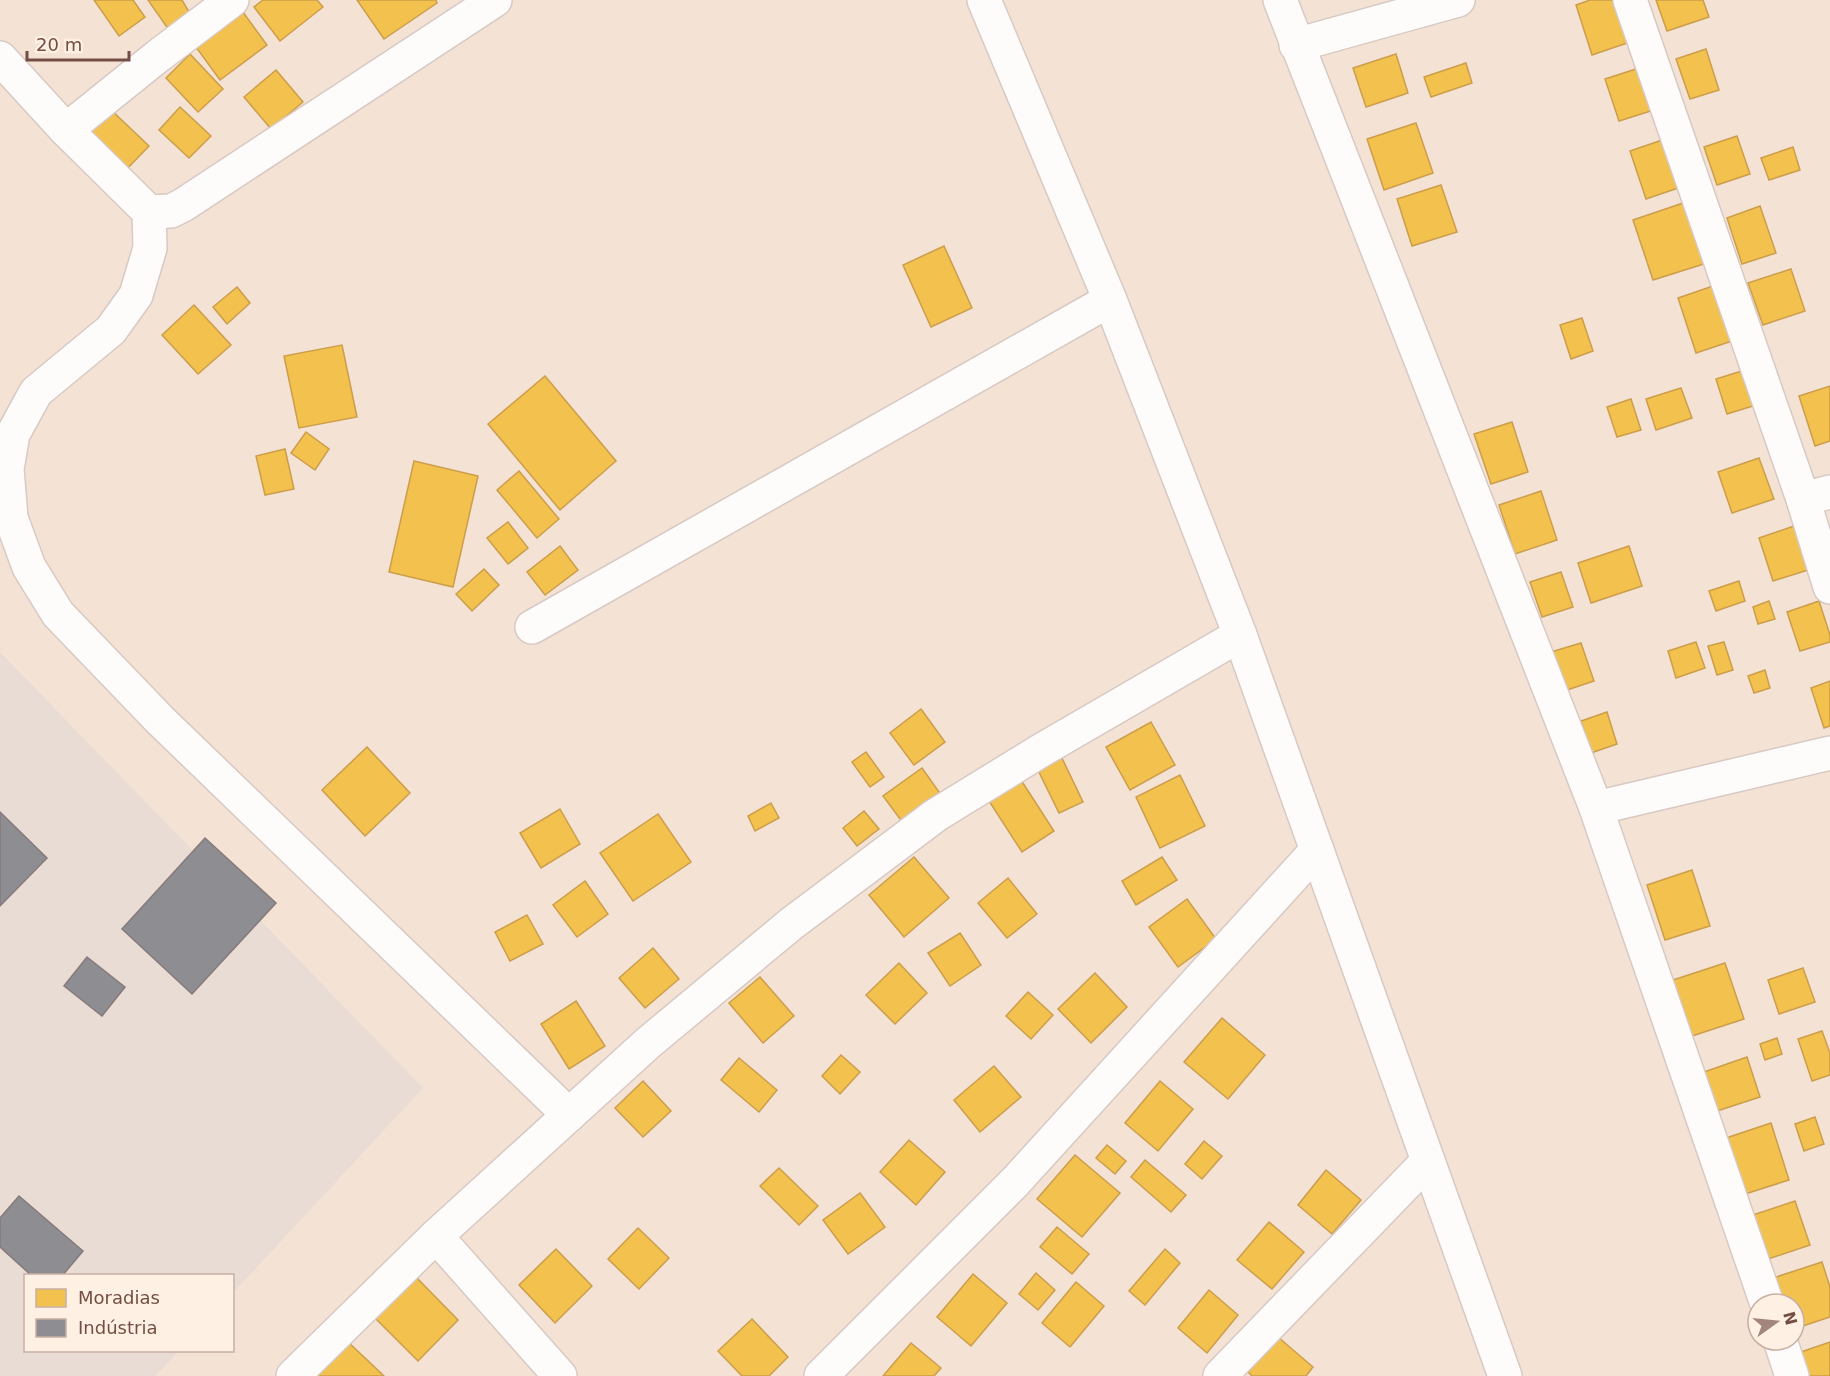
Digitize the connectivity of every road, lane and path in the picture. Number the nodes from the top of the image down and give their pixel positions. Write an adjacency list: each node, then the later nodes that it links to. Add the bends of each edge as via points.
1 (232, 0): 9 (street)
2 (495, 0): 10 (street, via 183,205 171,211)
3 (984, 0): 11 (street)
4 (1280, 0): 7 (street)
5 (1458, 0): 7 (street)
6 (1630, 0): 12 (street)
7 (1296, 45): 17 (street)
8 (0, 58): 9 (street)
9 (66, 130): 10 (street)
10 (148, 212): 19 (street, via 150,248 136,296 111,330 36,392 13,434 7,469 10,518 29,567 58,614 160,720)
11 (1110, 300): 14 (street); 15 (street)
12 (1816, 496): 13 (street)
13 (1830, 587)
14 (532, 627)
15 (1240, 635): 18 (street); 19 (street, via 936,815 791,924 648,1043)
16 (1830, 753): 17 (street)
17 (1596, 807): 22 (street)
18 (1317, 850): 20 (street); 26 (street, via 1015,1182)
19 (569, 1115): 21 (street)
20 (1428, 1161): 27 (street); 28 (street)
21 (436, 1236): 24 (street); 25 (street)
22 (1763, 1292)
23 (1784, 1352): 29 (street)
24 (294, 1376)
25 (560, 1376)
26 (821, 1376)
27 (1220, 1376)
28 (1505, 1376)
29 (1792, 1376)

